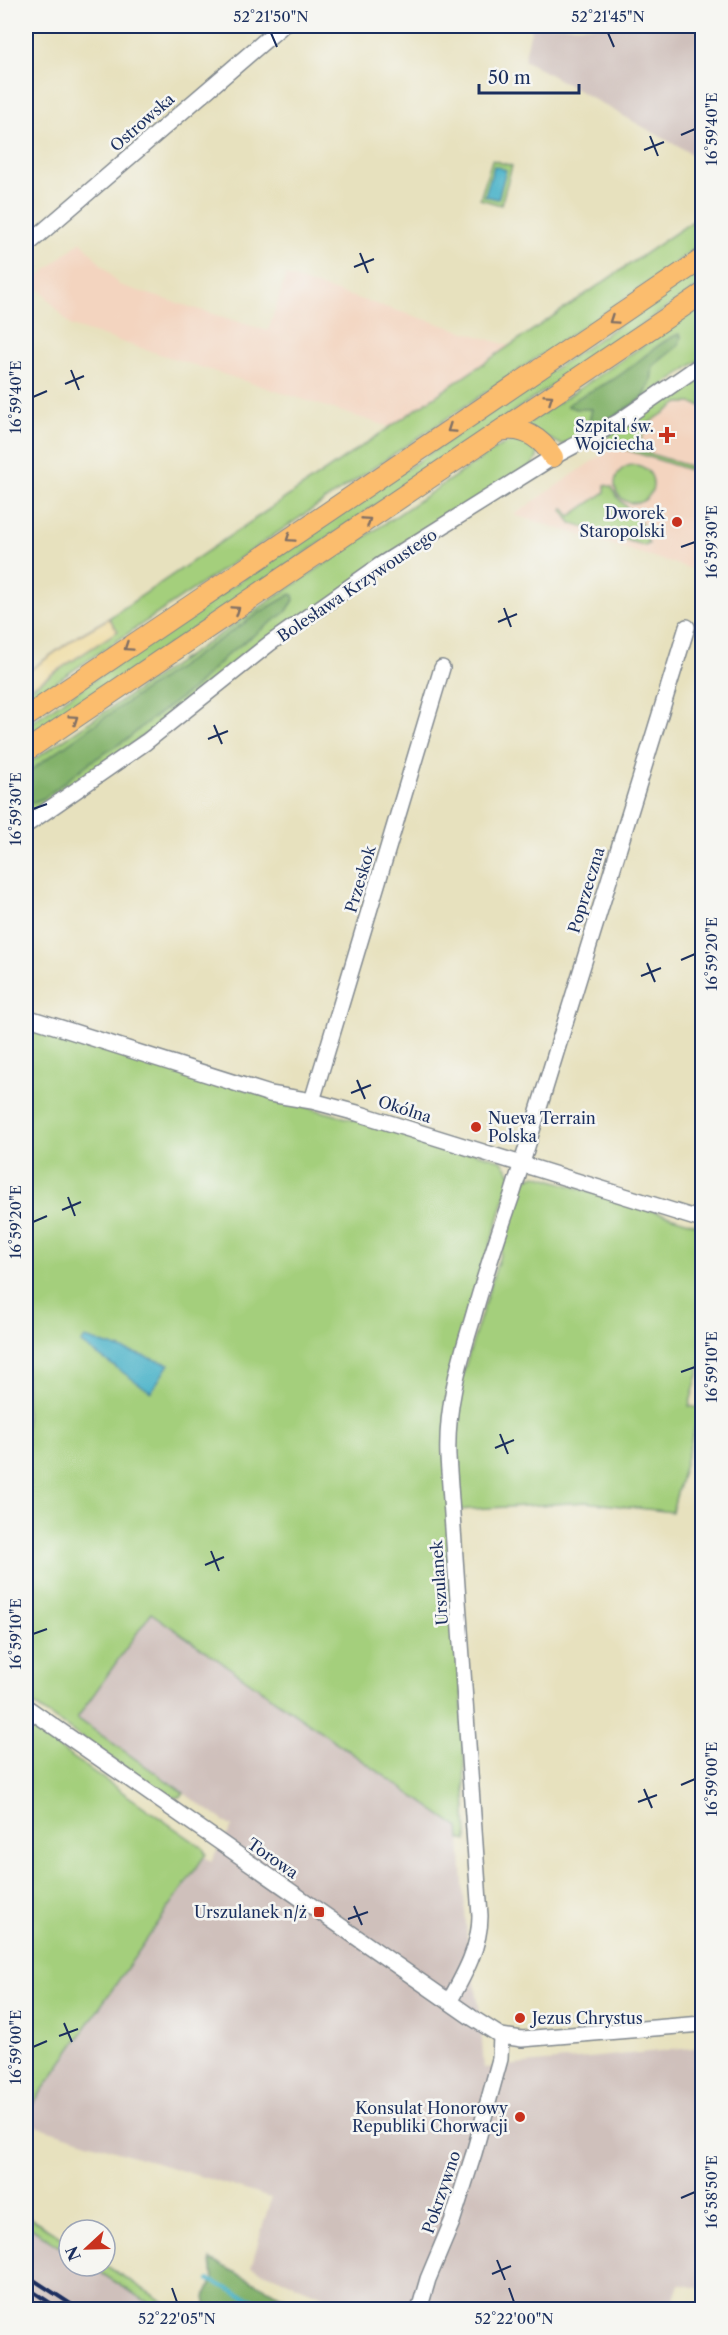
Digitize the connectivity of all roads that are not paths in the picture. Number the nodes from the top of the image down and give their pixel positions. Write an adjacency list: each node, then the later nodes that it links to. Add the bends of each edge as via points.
1 (282, 26): 2 (street, Ostrowska)
2 (26, 246)
3 (702, 259): 10 (main road, one-way to 10)
4 (702, 294): 6 (main road, one-way to 4)
5 (702, 364): 7 (street, Bolesława Krzywoustego, via 620,421)
6 (500, 431): 7 (main road, via 523,431 544,445); 11 (main road, one-way to 6)
7 (553, 457): 12 (street, Bolesława Krzywoustego, via 379,566 269,645 146,742)
8 (687, 627): 15 (street, Poprzeczna)
9 (442, 668): 14 (street, Przeskok)
10 (26, 717)
11 (26, 751)
12 (26, 825)
13 (26, 1017): 14 (street, Okólna, via 270,1094)
14 (312, 1101): 15 (street, Okólna)
15 (520, 1165): 16 (street, Okólna); 18 (street, Urszulanek, via 460,1361 448,1426 480,1916 473,1954)
16 (702, 1220)
17 (26, 1707): 18 (street, Torowa)
18 (449, 2002): 20 (street, Torowa)
19 (702, 2024): 20 (street, via 522,2040)
20 (501, 2036): 21 (street, Pokrzywno, via 500,2059 476,2146)
21 (419, 2310)

